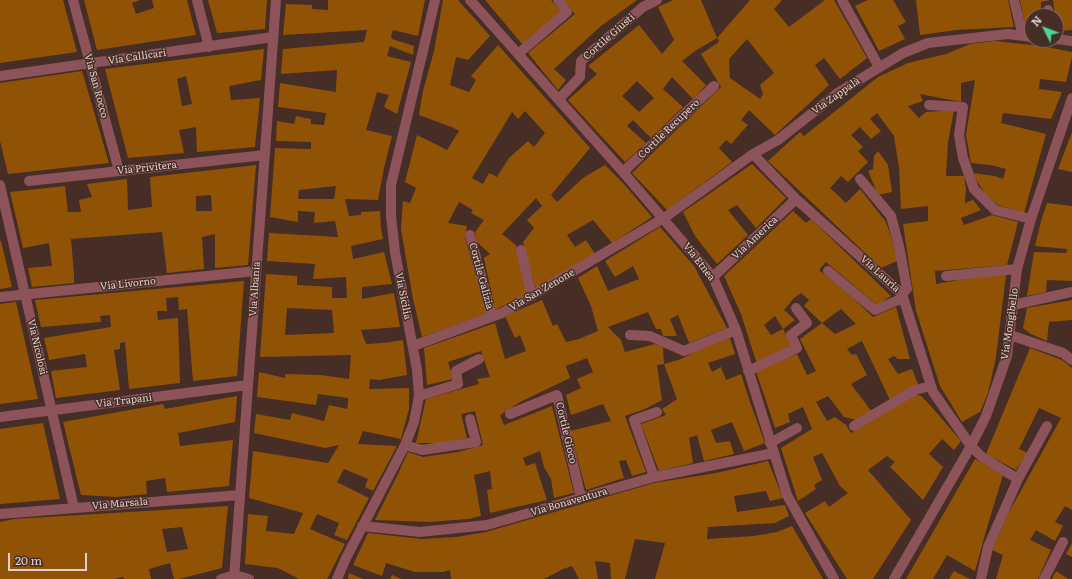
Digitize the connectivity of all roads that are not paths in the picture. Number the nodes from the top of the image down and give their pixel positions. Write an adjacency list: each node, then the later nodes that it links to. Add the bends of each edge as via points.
1 (73, 0): 15 (street, Via San Rocco)
2 (197, 0): 13 (street)
3 (276, 0): 12 (street, Via Albania)
4 (435, 0): 50 (street, Via Sicilia, via 391,185 394,252)
5 (470, 0): 14 (street, Via Etnea)
6 (558, 0): 14 (street, via 567,12)
7 (657, 0): 20 (street, Cortile Giusti, via 643,8 581,61 580,77)
8 (842, 0): 16 (street)
9 (1014, 0): 10 (street)
10 (1024, 28)
11 (1024, 36): 16 (street, Via Zappalà, via 1008,34 928,43 903,53)
12 (274, 37): 13 (street, Via Callicari); 23 (street, Via Albania)
13 (209, 47): 15 (street, Via Callicari)
14 (518, 54): 20 (street, Via Etnea)
15 (90, 63): 17 (street, Via Callicari); 24 (street, Via San Rocco)
16 (879, 67): 22 (street, Via Zappalà, via 840,92 778,140)
17 (0, 76)
18 (714, 86): 25 (street, Cortile Recupero)
19 (1072, 98): 31 (street, Via Mongibello)
20 (559, 99): 25 (street, Via Etnea)
21 (929, 105): 31 (street, via 963,107 959,135 962,158 974,189 995,210)
22 (753, 154): 29 (street, Via Lauria); 30 (street, Via Zappalà)
23 (265, 155): 24 (street, Via Privitera); 35 (street, Via Albania)
24 (119, 172): 27 (street, Via Privitera)
25 (623, 172): 30 (street, Via Etnea)
26 (860, 179): 42 (street, via 891,216 900,246 907,289)
27 (28, 181)
28 (0, 185): 40 (street, Via Nicolosi)
29 (796, 199): 38 (street, Via America); 42 (street, Via Lauria)
30 (664, 218): 38 (street, Via Etnea); 41 (street, Via San Zenone)
31 (1031, 219): 34 (street, Via Mongibello)
32 (470, 235): 46 (street, Cortile Galizia)
33 (520, 250): 41 (street)
34 (1018, 269): 37 (street); 44 (street, Via Mongibello)
35 (256, 271): 40 (street, Via Livorno); 54 (street, Via Albania)
36 (828, 271): 42 (street, via 875,310)
37 (946, 276)
38 (712, 277): 47 (street, Via Etnea)
39 (1072, 292): 44 (street)
40 (25, 295): 43 (street, Via Livorno); 57 (street, Via Nicolosi)
41 (532, 296): 46 (street, Via San Zenone)
42 (902, 296): 55 (street, Via Lauria)
43 (0, 297)
44 (1013, 305): 49 (street, Via Mongibello)
45 (796, 308): 53 (street, via 807,324 791,335 797,348)
46 (492, 317): 50 (street, Via San Zenone)
47 (736, 330): 48 (street, via 684,351 650,336); 53 (street, Via Etnea)
48 (630, 335)
49 (1010, 335): 52 (street, via 1063,353); 67 (street, Via Mongibello, via 1005,364 986,416)
50 (413, 346): 56 (street, Via Sicilia)
51 (479, 359): 56 (street, via 456,371 458,384)
52 (1072, 360)
53 (748, 371): 65 (street, Via Etnea)
54 (248, 385): 57 (street, Via Trapani); 71 (street, Via Albania)
55 (931, 386): 62 (street, via 915,390); 67 (street, Via Lauria)
56 (419, 396): 66 (street, Via Sicilia, via 414,422)
57 (52, 411): 60 (street, Via Trapani); 73 (street, Via Nicolosi)
58 (656, 412): 69 (street, via 634,420)
59 (510, 414): 72 (street, Cortile Gioco, via 557,395)
60 (0, 417)
61 (470, 419): 66 (street, via 476,442 422,450)
62 (854, 426)
63 (1047, 426): 70 (street)
64 (796, 428): 65 (street)
65 (770, 443): 68 (street, Via Etnea)
66 (405, 445): 75 (street, Via Sicilia)
67 (971, 446): 70 (street, Via Lauria, via 982,457); 82 (street, Via Mongibello)
68 (774, 453): 69 (street, Via Bonaventura); 81 (street, Via Etnea, via 788,496)
69 (654, 477): 72 (street, Via Bonaventura)
70 (1018, 479): 83 (street, via 988,546)
71 (240, 495): 73 (street, Via Marsala); 77 (street, Via Albania)
72 (581, 498): 75 (street, Via Bonaventura, via 487,525 420,532)
73 (74, 508): 74 (street, Via Marsala)
74 (0, 514)
75 (362, 526): 80 (street, Via Sicilia)
76 (1063, 542): 84 (street)
77 (234, 577): 78 (street); 79 (street)
78 (221, 579)
79 (249, 579)
80 (337, 579)
81 (834, 579)
82 (894, 579)
83 (981, 579)
84 (1044, 579)

